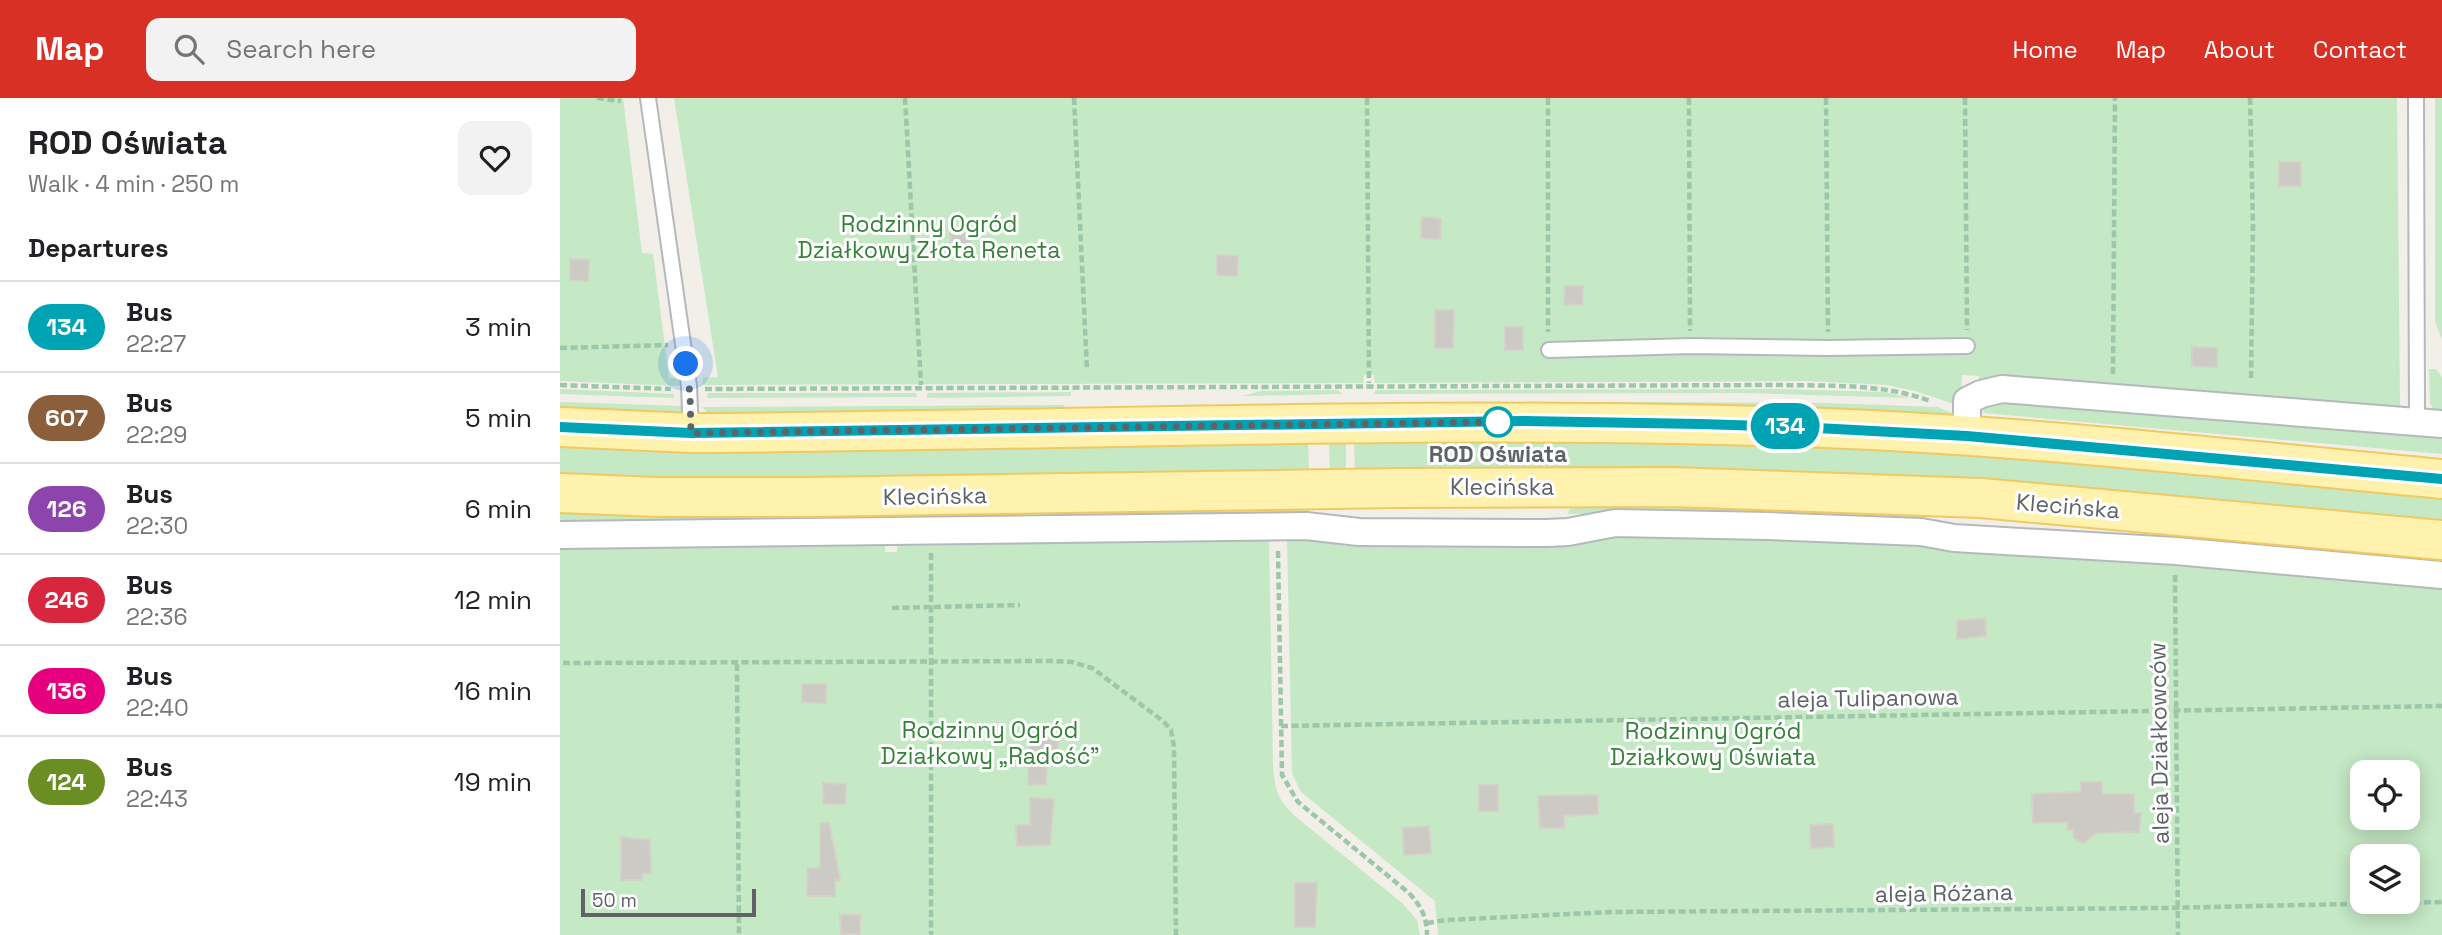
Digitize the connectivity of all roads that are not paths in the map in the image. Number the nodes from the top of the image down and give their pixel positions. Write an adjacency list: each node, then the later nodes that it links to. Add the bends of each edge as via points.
1 (648, 98): 7 (lane, via 690,389)
2 (2416, 98): 5 (lane)
3 (1967, 346): 4 (lane, via 1691,345)
4 (1549, 350)
5 (2430, 423): 8 (street, via 2002,389 1967,401)
6 (560, 427): 7 (main road)
7 (691, 433): 8 (main road, via 1522,421)
8 (1967, 436): 9 (main road)
9 (2442, 479)
10 (560, 493): 12 (main road, Klecińska, via 657,498 1672,487 1981,498)
11 (560, 535): 13 (street, via 1306,526 1359,532 1568,533 1615,523 1769,526 1921,532)
12 (2442, 540)
13 (2442, 575)

